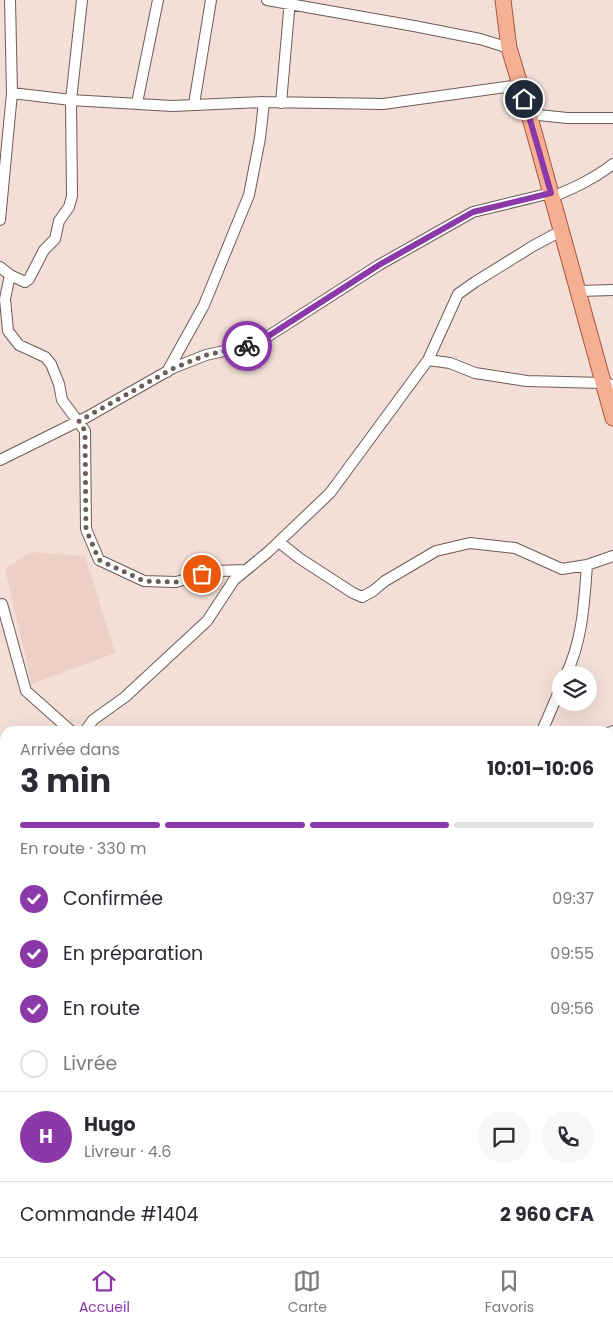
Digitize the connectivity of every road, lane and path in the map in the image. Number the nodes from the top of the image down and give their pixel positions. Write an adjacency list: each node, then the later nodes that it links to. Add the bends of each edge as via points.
1 (10, 0): 10 (street)
2 (82, 0): 11 (street)
3 (158, 0): 13 (street)
4 (211, 0): 15 (street)
5 (267, 0): 7 (street)
6 (502, 0): 8 (main road)
7 (289, 2): 8 (street, via 480,39); 14 (street)
8 (510, 48): 9 (main road)
9 (520, 85): 14 (street, via 383,104); 16 (main road)
10 (12, 93): 11 (street); 20 (street)
11 (71, 100): 13 (street); 23 (street, via 72,196 69,207 29,279 25,282)
12 (264, 102): 14 (street); 15 (street); 27 (street, via 249,195 204,305)
13 (137, 103): 15 (street)
14 (281, 103)
15 (194, 104)
16 (529, 114): 17 (street); 19 (main road)
17 (613, 118)
18 (613, 164): 19 (street, via 582,184)
19 (551, 195): 21 (main road); 27 (street, via 473,212 379,265 256,344 206,355)
20 (0, 220)
21 (561, 231): 25 (main road); 26 (street, via 458,294)
22 (0, 267): 23 (street)
23 (10, 275): 30 (street, via 5,299 8,331 19,345 45,357 51,364 62,400)
24 (613, 290): 25 (street)
25 (578, 291): 28 (main road)
26 (428, 360): 28 (street, via 450,363 475,373 526,381); 32 (street, via 330,493)
27 (167, 372): 30 (street)
28 (608, 384): 29 (main road)
29 (613, 418)
30 (79, 421): 31 (street); 35 (street, via 85,431 86,529 99,560 144,581 176,582 215,571)
31 (0, 460)
32 (279, 542): 34 (street, via 362,597 436,551 470,543 515,548 562,569); 35 (street)
33 (613, 556): 34 (street)
34 (587, 565): 37 (street, via 583,619)
35 (246, 570): 40 (street, via 234,580 207,622)
36 (2, 604): 39 (street, via 26,691)
37 (570, 666)
38 (552, 708): 41 (street)
39 (65, 726)
40 (89, 726)
41 (544, 726)

